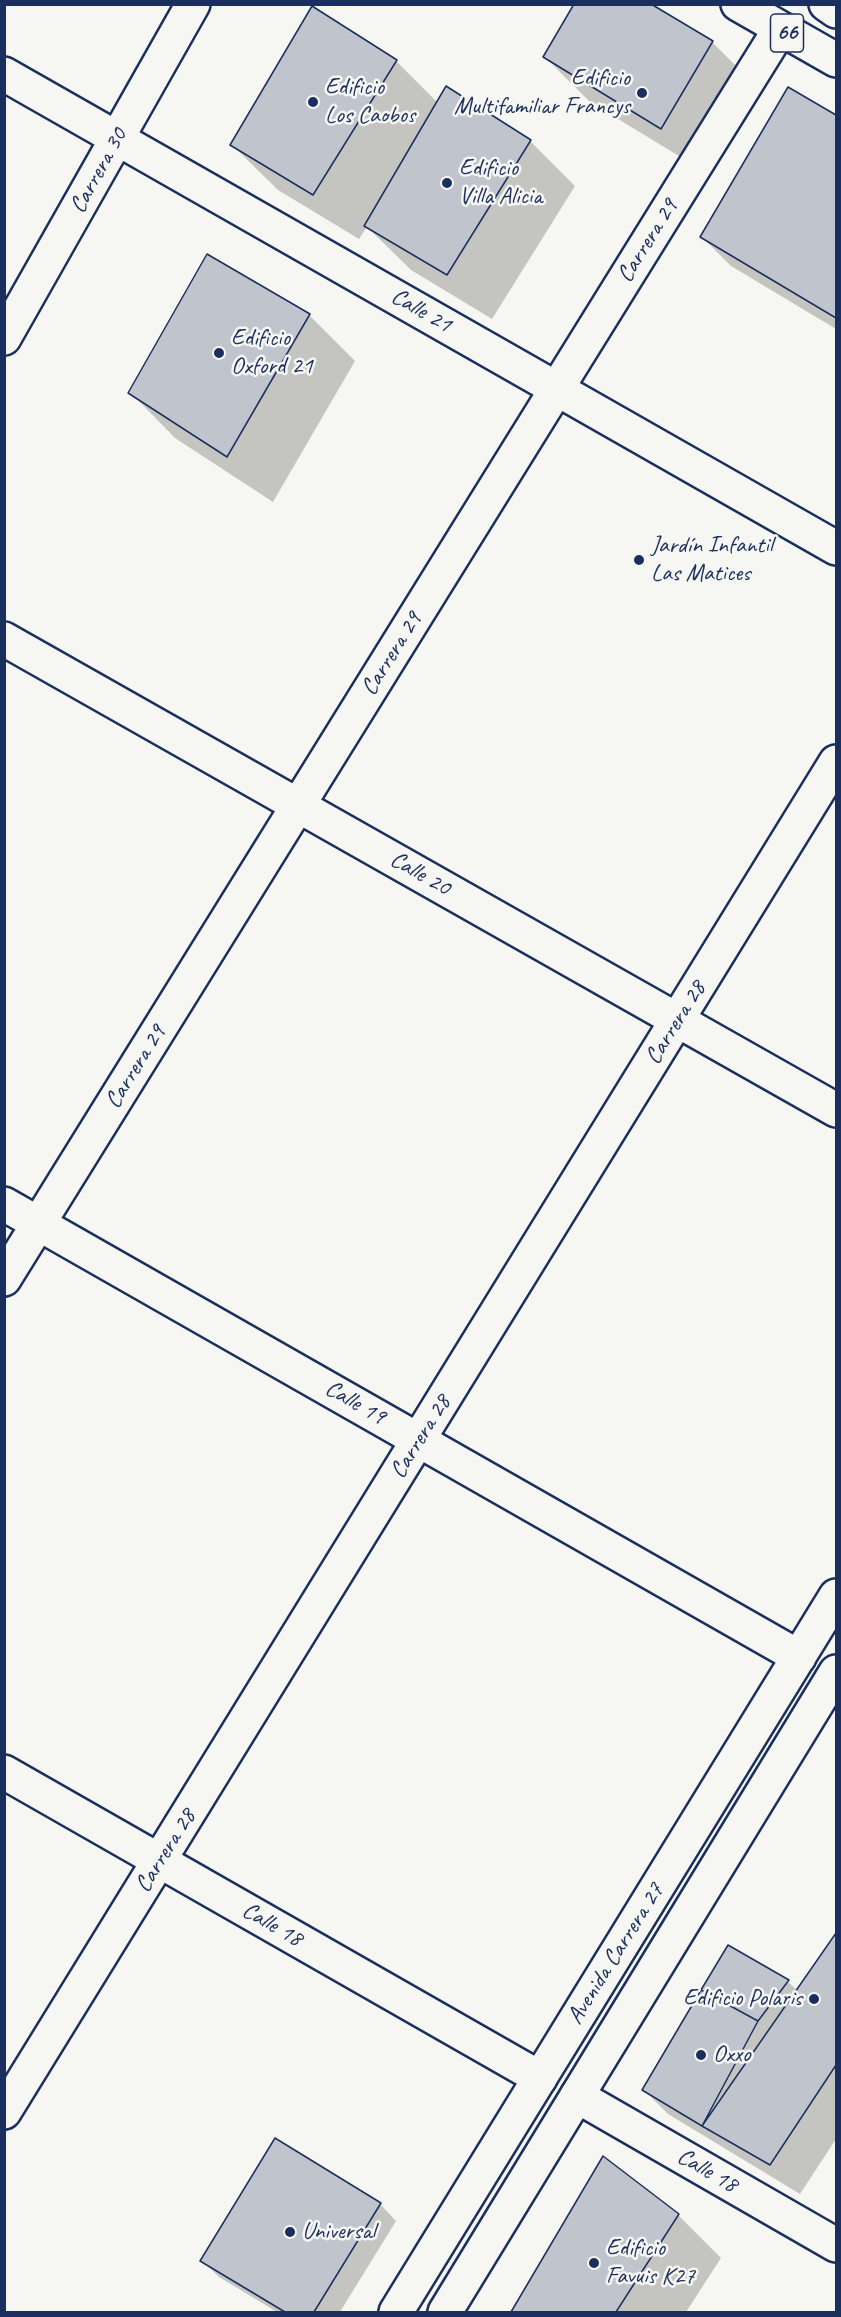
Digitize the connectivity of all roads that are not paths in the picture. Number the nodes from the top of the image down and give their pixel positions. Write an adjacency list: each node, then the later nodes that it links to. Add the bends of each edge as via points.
1 (193, 4): 8 (main road, Carrera 30)
2 (738, 4): 5 (main road, 66)
3 (826, 4): 4 (main road)
4 (837, 11)
5 (780, 29): 6 (main road, 66); 10 (main road, Carrera 29)
6 (837, 60)
7 (4, 74): 8 (main road, Calle 21)
8 (117, 138): 9 (main road, Carrera 30); 10 (main road, Calle 21)
9 (4, 338)
10 (556, 389): 11 (main road, Calle 21); 14 (main road, Carrera 29)
11 (837, 548)
12 (4, 639): 14 (main road, Calle 20)
13 (837, 762): 15 (main road, Carrera 28)
14 (298, 805): 15 (main road, Calle 20); 18 (main road, Carrera 29)
15 (678, 1020): 16 (main road, Calle 20); 20 (main road, Carrera 28)
16 (837, 1110)
17 (4, 1204): 18 (main road, Calle 19)
18 (39, 1223): 19 (main road, Carrera 29); 20 (main road, Calle 19)
19 (4, 1279)
20 (419, 1440): 22 (main road, Calle 19); 25 (main road, Carrera 28)
21 (837, 1596): 22 (main road, Avenida Carrera 27)
22 (799, 1657): 26 (main road, Avenida Carrera 27)
23 (836, 1673): 27 (main road, Avenida Carrera 27)
24 (4, 1772): 25 (main road, Calle 18)
25 (160, 1860): 26 (main road, Calle 18); 28 (main road, Carrera 28)
26 (540, 2078): 30 (main road, Avenida Carrera 27)
27 (577, 2096): 29 (main road, Calle 18); 31 (main road, Avenida Carrera 27)
28 (4, 2112)
29 (837, 2246)
30 (396, 2313)
31 (445, 2313)

